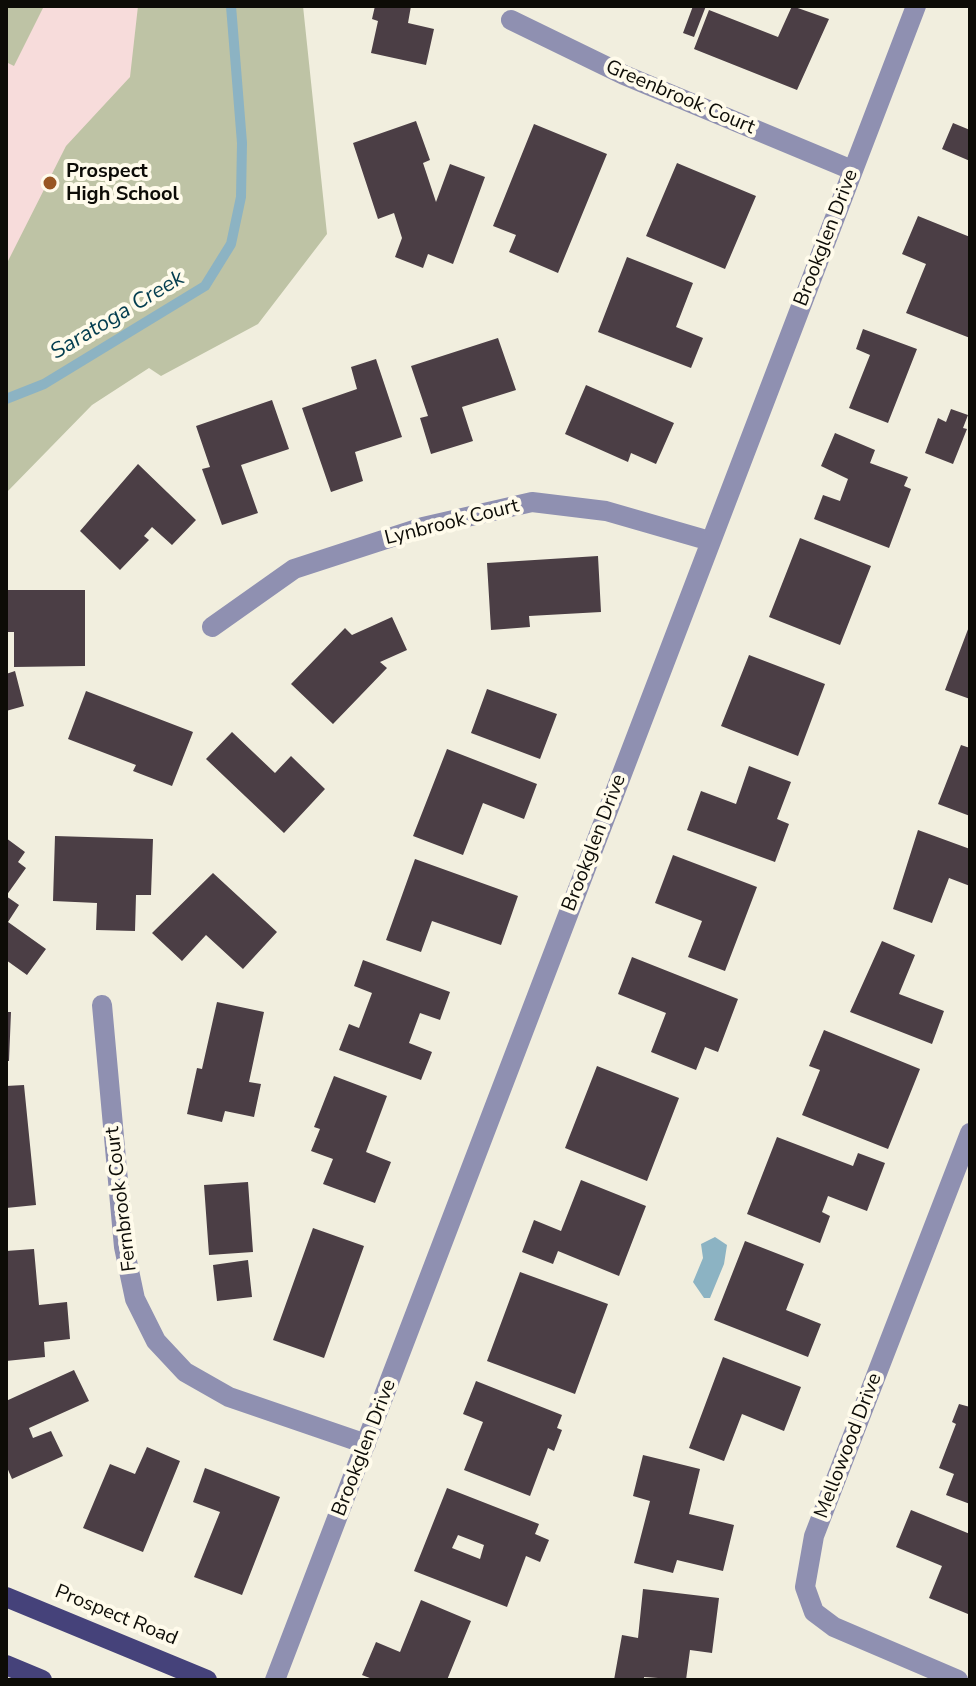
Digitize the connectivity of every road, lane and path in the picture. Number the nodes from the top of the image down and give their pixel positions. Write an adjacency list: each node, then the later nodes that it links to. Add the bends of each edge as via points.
1 (916, 6): 3 (street, Brookglen Drive)
2 (511, 20): 3 (street, Greenbrook Court, via 624,75)
3 (852, 170): 4 (street, Brookglen Drive)
4 (710, 541): 5 (street, Lynbrook Court, via 606,511 532,502 423,527 294,569); 8 (street, Brookglen Drive)
5 (212, 627)
6 (102, 1005): 8 (street, Fernbrook Court, via 124,1247 135,1299 156,1341 185,1372 229,1397)
7 (970, 1133): 14 (street, Mellowood Drive, via 814,1536 805,1587 814,1612 834,1627)
8 (366, 1444): 13 (street, Brookglen Drive)
9 (6, 1597): 12 (main road, Prospect Road)
10 (6, 1665): 11 (main road)
11 (42, 1680)
12 (207, 1680)
13 (275, 1680)
14 (958, 1680)

